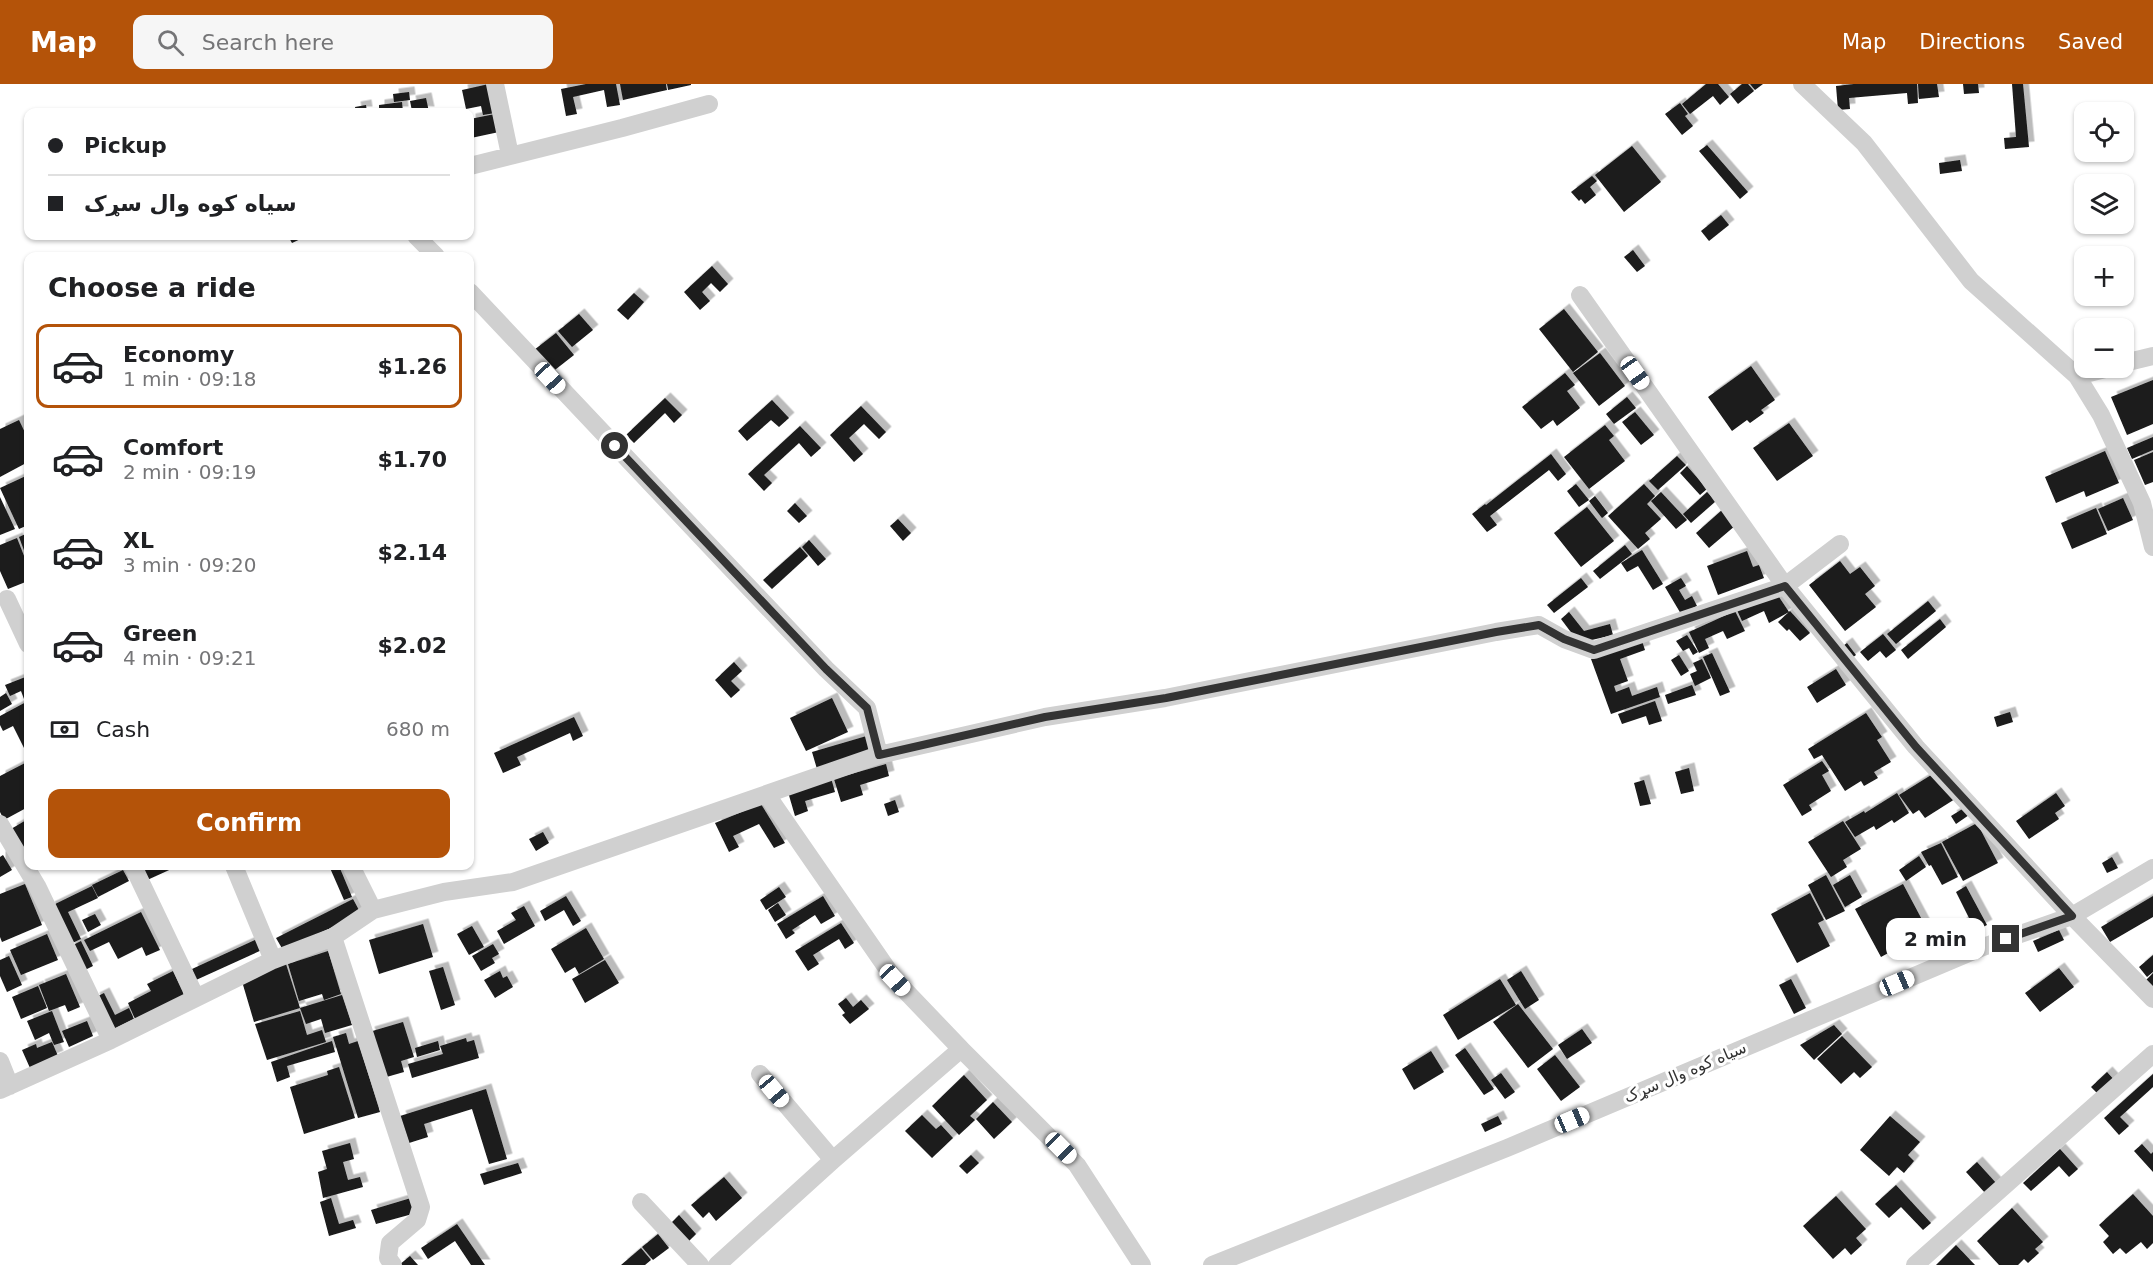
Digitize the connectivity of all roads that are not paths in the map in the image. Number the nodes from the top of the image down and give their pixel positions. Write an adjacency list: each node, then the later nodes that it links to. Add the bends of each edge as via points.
1 (495, 84): 4 (street)
2 (1802, 84): 12 (street, via 1864,143 1971,281)
3 (709, 104): 4 (street)
4 (510, 155): 5 (street)
5 (474, 165)
6 (420, 240): 7 (street)
7 (432, 252)
8 (1580, 295): 16 (street)
9 (474, 296): 19 (street, via 867,708)
10 (2153, 356): 11 (street)
11 (2134, 361)
12 (2074, 373)
13 (2078, 378): 15 (street, via 2101,415 2142,503)
14 (1840, 544): 16 (street)
15 (2153, 547)
16 (1785, 586): 19 (street, via 1594,650 1539,625 1166,698 1045,717); 29 (street, via 1916,747)
17 (7, 599): 18 (street)
18 (24, 636)
19 (879, 755): 20 (street)
20 (767, 795): 28 (street, via 513,882 444,892); 35 (street, via 895,980)
21 (0, 824): 22 (street)
22 (24, 864)
23 (2153, 868): 29 (street, سیاه کوه وال سړک)
24 (27, 870): 34 (street)
25 (135, 870): 32 (street)
26 (236, 870): 31 (street)
27 (353, 870): 28 (street)
28 (373, 910): 30 (street)
29 (2072, 916): 33 (street); 46 (street, سیاه کوه وال سړک, via 1983,946 1518,1143)
30 (333, 937): 31 (street); 42 (street, via 421,1207 417,1220 390,1243 388,1258)
31 (273, 960): 32 (street)
32 (196, 998): 34 (street)
33 (2153, 999)
34 (111, 1040): 39 (street)
35 (961, 1049): 40 (street); 45 (street, via 1077,1165)
36 (2153, 1054): 47 (street)
37 (0, 1060): 39 (street)
38 (760, 1074): 40 (street)
39 (5, 1088)
40 (833, 1160): 44 (street)
41 (641, 1202): 43 (street)
42 (393, 1265)
43 (699, 1265)
44 (717, 1265)
45 (1142, 1265)
46 (1212, 1265)
47 (1916, 1265)

